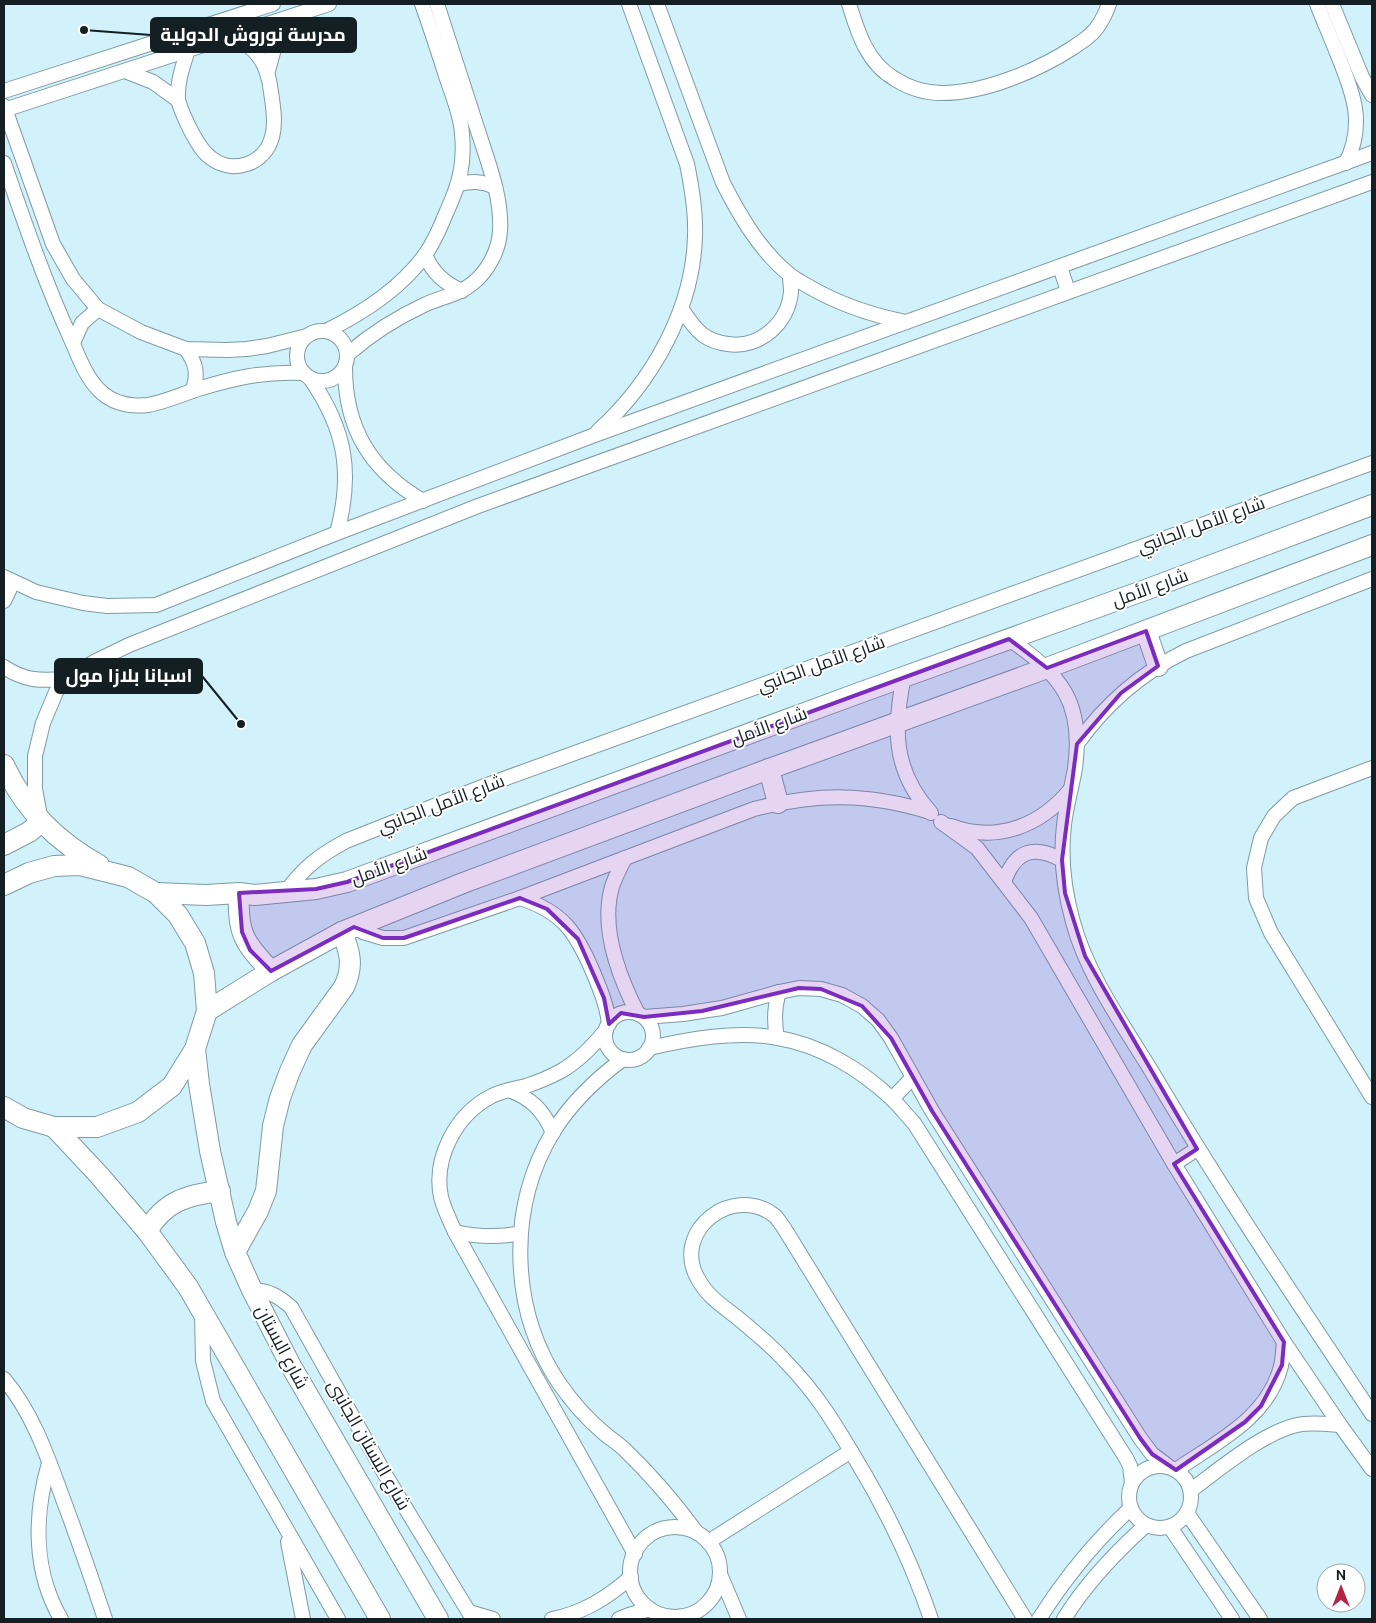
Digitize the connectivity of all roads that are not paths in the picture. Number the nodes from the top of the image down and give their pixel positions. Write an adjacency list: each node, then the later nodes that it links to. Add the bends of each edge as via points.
1 (273, 4): 14 (street)
2 (329, 4): 11 (street)
3 (422, 4): 26 (street, via 460,118 463,151)
4 (437, 4): 27 (street)
5 (629, 4): 33 (street, via 687,164 692,188 695,236)
6 (657, 4): 30 (street, via 723,183 752,233)
7 (849, 4): 8 (street, via 861,41 881,68 909,86 942,93 994,84 1059,56 1089,36)
8 (1109, 4)
9 (1317, 4): 24 (street, via 1354,99 1356,133 1353,150)
10 (1332, 4): 19 (street)
11 (289, 17): 12 (street); 16 (street)
12 (231, 36): 13 (street); 16 (street, via 253,50)
13 (188, 50): 15 (street); 20 (street)
14 (77, 67): 17 (street); 18 (street)
15 (125, 71): 17 (street); 20 (street, via 154,82)
16 (268, 71): 20 (street, via 273,137 260,158 244,165 227,166 205,153)
17 (83, 84): 21 (street)
18 (4, 91)
19 (1372, 95)
20 (178, 100)
21 (4, 109): 34 (street, via 53,244 73,279)
22 (1372, 154): 24 (street)
23 (4, 162): 38 (street, via 34,251)
24 (1346, 163): 29 (street)
25 (1372, 182): 32 (street)
26 (459, 184): 27 (street, via 481,182); 28 (street)
27 (495, 187): 31 (street, via 500,215 496,249 484,271)
28 (425, 255): 31 (street, via 444,281); 36 (street, via 380,299)
29 (1060, 268): 32 (street); 35 (street)
30 (790, 276): 33 (street, via 791,292 778,324 767,335 752,342 734,345 702,335); 35 (street, via 847,306)
31 (462, 291): 40 (street, via 393,321 362,342)
32 (1068, 292): 58 (street, via 478,506 129,645)
33 (681, 308): 43 (street, via 644,379 623,406)
34 (98, 309): 38 (street, via 82,323); 39 (street, via 141,332)
35 (907, 322): 43 (street)
36 (326, 331): 37 (street, via 316,331); 40 (street, via 341,339 346,346)
37 (307, 336): 39 (street, via 247,349); 41 (street, via 301,342 297,358)
38 (73, 343): 42 (street, via 99,390 114,400 133,406 163,401)
39 (186, 349): 42 (street, via 197,374)
40 (346, 361): 41 (street, via 340,374 334,378 318,381); 45 (street, via 345,388 349,408 364,446 389,478)
41 (307, 376): 42 (street, via 265,373); 47 (street, via 324,398 341,441 346,487)
42 (192, 391)
43 (592, 436): 45 (street)
44 (1372, 462): 75 (street, شارع الأمل الجانبي, via 441,803 329,850 299,874)
45 (423, 501): 47 (street)
46 (1372, 505): 53 (main road, شارع الأمل)
47 (337, 533): 50 (street, via 156,605 83,603 44,594)
48 (1372, 545): 52 (main road)
49 (1372, 579): 54 (street, via 1186,651)
50 (9, 580): 51 (street)
51 (4, 601)
52 (1146, 631): 54 (main road); 56 (main road)
53 (1008, 639): 56 (street); 57 (main road, شارع الأمل)
54 (1158, 666): 60 (street, via 1121,692)
55 (4, 667): 58 (street, via 27,679)
56 (1047, 668): 59 (main road); 60 (street, via 1068,699 1076,720)
57 (904, 676): 59 (street); 75 (main road, شارع الأمل, via 347,882)
58 (65, 679): 67 (street, via 43,724 35,756 35,789)
59 (898, 722): 63 (main road); 66 (street, via 898,746 906,774)
60 (1077, 744): 64 (street)
61 (4, 765): 67 (main road, via 21,798)
62 (1372, 768): 89 (street, via 1293,798 1274,816 1261,838 1254,868 1256,898 1271,933)
63 (769, 769): 65 (main road); 79 (main road)
64 (1072, 788): 68 (street, via 1042,817 1010,830 961,830); 71 (street, via 1064,824)
65 (778, 803): 66 (street, via 848,797 890,801); 70 (street)
66 (930, 812): 68 (street)
67 (41, 822): 69 (main road); 72 (main road, via 82,856)
68 (941, 822): 73 (street, via 977,848)
69 (4, 845)
70 (625, 858): 78 (street); 83 (street, via 612,888 608,920 627,991)
71 (1062, 860): 73 (street, via 1049,853 1034,852 1020,857 1009,868); 99 (street, via 1067,901 1085,956)
72 (128, 877): 74 (main road, via 80,865 54,866); 76 (main road)
73 (1004, 882): 100 (street, via 1030,918)
74 (4, 885)
75 (286, 892): 77 (main road, شارع الأمل)
76 (156, 893): 77 (main road, شارع الأمل); 82 (main road, via 178,915 195,943 204,973)
77 (239, 893): 80 (main road, via 238,913 242,932 250,950)
78 (520, 898): 79 (street, via 404,938 383,938); 84 (street, via 534,902 559,918 578,939 604,998)
79 (348, 929): 80 (main road); 105 (main road, via 349,976 302,1045 290,1071 273,1126 266,1191)
80 (270, 971): 82 (main road)
81 (779, 992): 83 (street, via 722,1008); 85 (street, via 774,1019); 91 (street, via 799,988 821,989 842,995 862,1006 878,1020)
82 (207, 1011): 87 (main road)
83 (641, 1016): 84 (street, via 629,1012 621,1014); 86 (street, via 652,1028)
84 (607, 1027): 88 (street, via 607,1044 616,1056); 92 (street, via 594,1045 563,1070)
85 (777, 1038): 86 (street, via 722,1036); 94 (street, via 834,1057 868,1078)
86 (649, 1048): 88 (street, via 640,1057)
87 (196, 1049): 97 (main road, via 172,1086 138,1112 97,1127); 101 (main road, شارع البستان, via 204,1116)
88 (623, 1059): 98 (street, via 584,1092)
89 (1358, 1074): 90 (street); 93 (street)
90 (1372, 1076)
91 (912, 1078): 94 (street); 114 (street, via 1140,1438 1152,1454)
92 (509, 1090): 98 (street, via 521,1094 536,1106); 103 (street, via 474,1108 460,1122 446,1148 440,1176 441,1196)
93 (1372, 1097)
94 (892, 1099): 116 (street, via 914,1123 1126,1458)
95 (4, 1107): 96 (main road)
96 (13, 1116): 97 (main road)
97 (54, 1127): 102 (main road)
98 (553, 1133): 104 (street, via 532,1180)
99 (1197, 1149): 100 (street); 110 (street)
100 (1174, 1164): 108 (street)
101 (220, 1192): 102 (main road, via 197,1194 172,1204 161,1212); 105 (main road, شارع البستان)
102 (147, 1231): 107 (main road)
103 (455, 1232): 104 (street, via 481,1237); 125 (street)
104 (521, 1233): 123 (street, via 525,1300 533,1329 559,1383 588,1418 649,1474)
105 (235, 1252): 106 (main road, شارع البستان)
106 (252, 1290): 129 (street, شارع البستان الجانبى, via 266,1291 291,1307 386,1476); 136 (main road, شارع البستان, via 296,1375)
107 (202, 1310): 122 (street, via 203,1361 213,1401); 135 (main road)
108 (1284, 1342): 111 (street); 114 (street, via 1282,1365 1262,1406 1245,1422)
109 (4, 1379): 113 (street, via 25,1409)
110 (1372, 1414)
111 (1340, 1425): 115 (street); 117 (street, via 1297,1425 1277,1432)
112 (851, 1451): 124 (street); 141 (street, via 899,1539); 142 (street, via 826,1408 807,1384 763,1339 703,1289 692,1262 692,1248 705,1221 718,1211 748,1205 775,1216)
113 (49, 1463): 131 (street, via 40,1502 38,1542 44,1579); 132 (street)
114 (1172, 1468): 116 (street, via 1151,1467 1143,1470); 117 (street, via 1188,1482)
115 (1372, 1469)
116 (1132, 1483): 118 (street, via 1129,1491)
117 (1191, 1490): 119 (street)
118 (1131, 1508): 120 (street); 143 (street, via 1076,1565)
119 (1187, 1513): 121 (street); 146 (street)
120 (1146, 1524): 121 (street); 144 (street, via 1104,1566)
121 (1170, 1527): 145 (street)
122 (285, 1529): 133 (street); 134 (street)
123 (697, 1533): 124 (street); 125 (street, via 679,1528 661,1530 645,1539)
124 (708, 1542): 126 (street, via 717,1556)
125 (635, 1554): 127 (street)
126 (720, 1573): 130 (street, via 716,1592 703,1607); 140 (street)
127 (631, 1577): 128 (street, via 637,1596); 138 (street, via 591,1607)
128 (650, 1609): 130 (street); 139 (street)
129 (471, 1616): 137 (street)
130 (676, 1618)
131 (61, 1619)
132 (105, 1619)
133 (303, 1619)
134 (338, 1619)
135 (380, 1619)
136 (438, 1619)
137 (493, 1619)
138 (552, 1619)
139 (619, 1619)
140 (739, 1619)
141 (931, 1619)
142 (1025, 1619)
143 (1039, 1619)
144 (1064, 1619)
145 (1232, 1619)
146 (1260, 1619)

